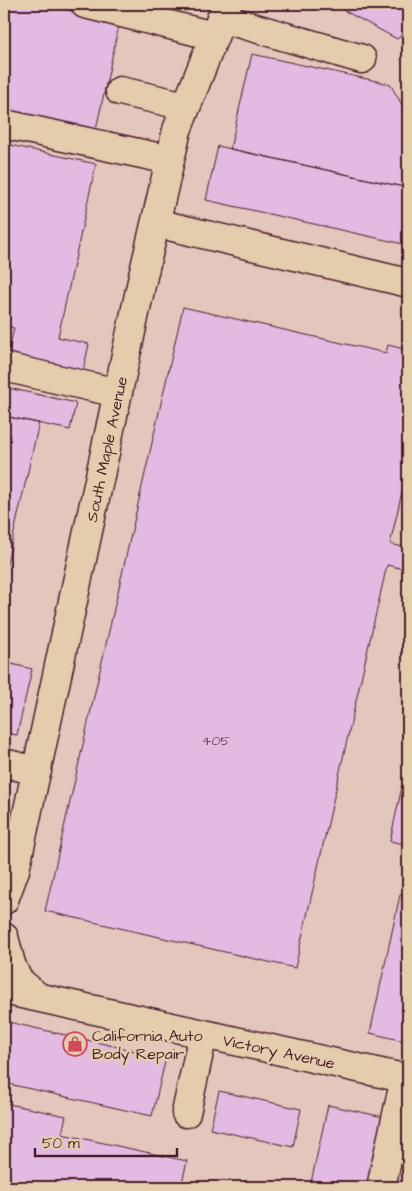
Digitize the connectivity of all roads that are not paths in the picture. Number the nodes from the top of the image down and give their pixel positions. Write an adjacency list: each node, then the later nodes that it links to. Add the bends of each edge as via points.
1 (85, 4): 2 (street)
2 (221, 19): 3 (street); 5 (street, South Maple Avenue)
3 (362, 59)
4 (120, 91): 5 (street)
5 (186, 106): 7 (street, South Maple Avenue)
6 (4, 124): 7 (street)
7 (170, 160): 8 (street, South Maple Avenue)
8 (156, 223): 9 (street); 11 (street, South Maple Avenue)
9 (408, 282)
10 (4, 367): 11 (street)
11 (118, 393): 13 (street, South Maple Avenue)
12 (4, 763): 13 (street)
13 (37, 770): 14 (street, South Maple Avenue, via 15,870)
14 (4, 900)
15 (4, 936): 17 (street, via 18,980)
16 (4, 990): 17 (street, Victory Avenue)
17 (38, 998): 18 (street, Victory Avenue)
18 (203, 1034): 19 (street, Victory Avenue); 20 (street)
19 (407, 1079): 21 (street)
20 (186, 1112)
21 (381, 1187)

